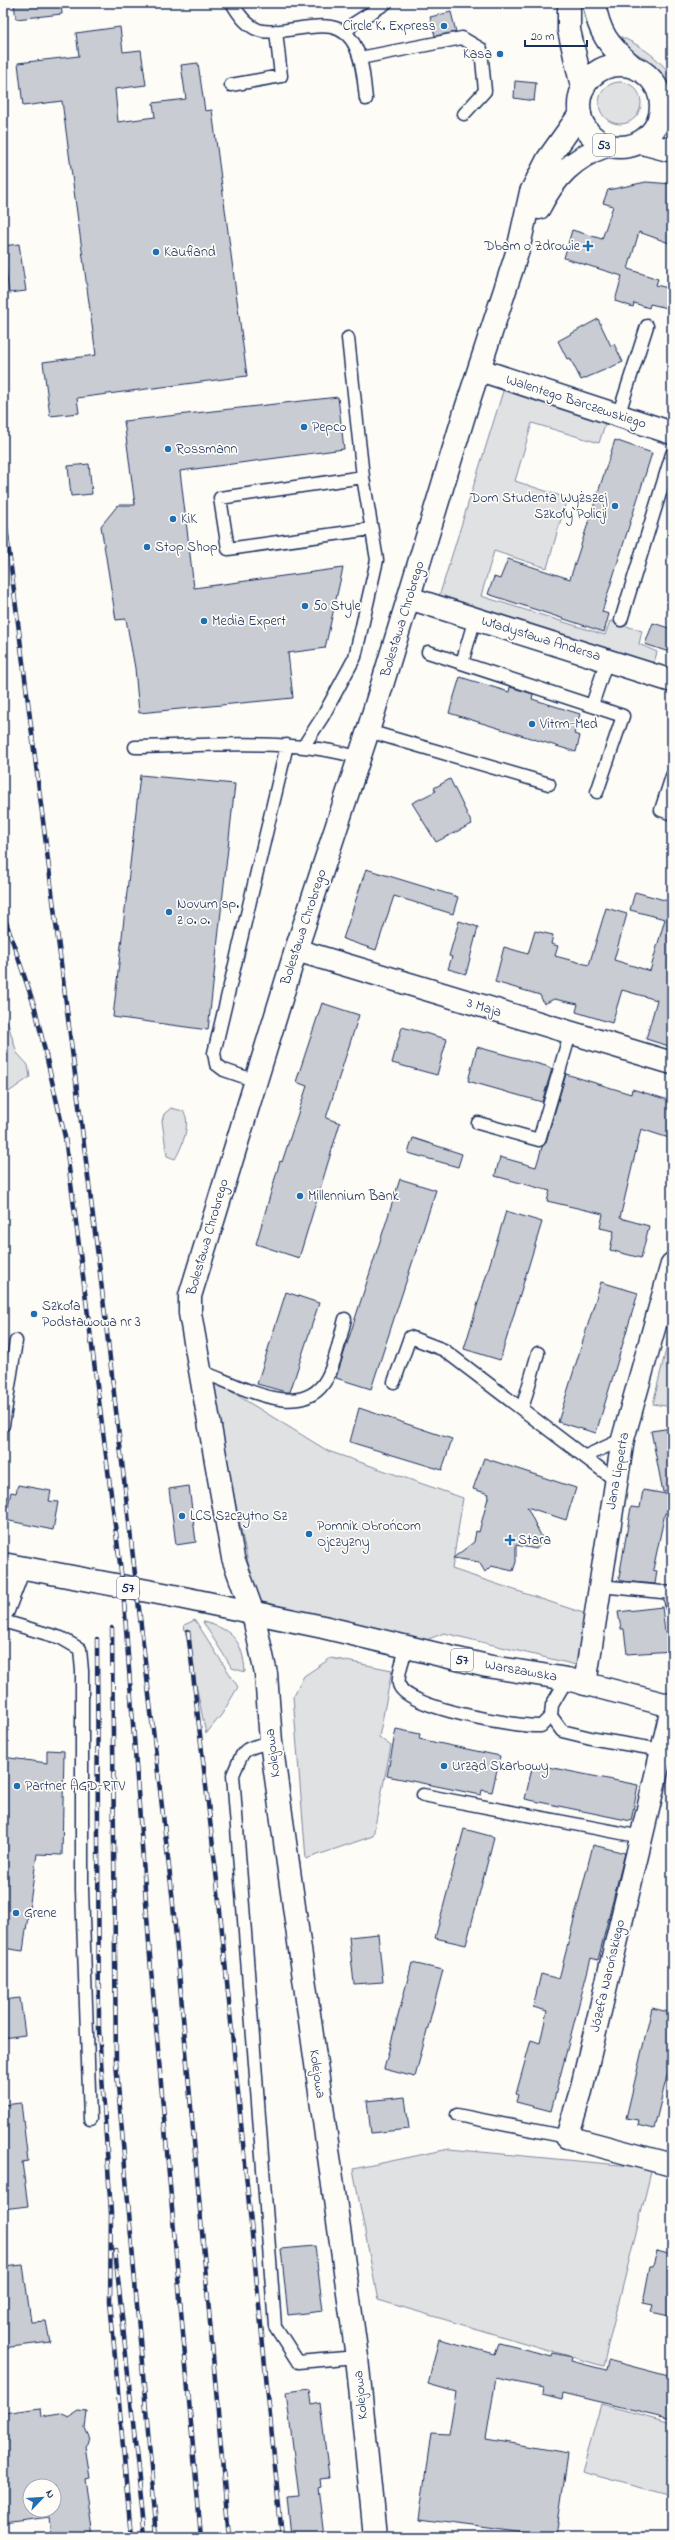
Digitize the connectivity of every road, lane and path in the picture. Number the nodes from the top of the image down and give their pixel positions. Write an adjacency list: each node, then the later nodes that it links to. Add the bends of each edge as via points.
1 (232, 3): 5 (lane, via 249,25 261,31)
2 (386, 3): 6 (lane, via 353,24)
3 (569, 3): 10 (street, via 569,30)
4 (594, 3): 8 (street, via 598,23 606,40)
5 (276, 31): 6 (lane, via 320,25 332,26); 9 (lane, via 281,76)
6 (345, 33): 7 (lane, via 353,41)
7 (360, 58): 11 (lane); 13 (lane, via 462,38 481,48 485,91)
8 (630, 65): 10 (street, via 616,65 599,71); 12 (street, via 653,83)
9 (231, 85)
10 (582, 87): 14 (street, via 579,98)
11 (366, 99)
12 (667, 111): 15 (street, via 652,135)
13 (464, 114)
14 (580, 114): 16 (street, 53, via 596,141); 18 (street, Bolesława Chrobrego, via 548,159 531,192)
15 (642, 143): 16 (street, 53, via 631,147); 17 (street, 53)
16 (606, 146): 18 (street, Bolesława Chrobrego, via 591,151 561,173 549,189)
17 (672, 152)
18 (518, 250): 21 (street, Bolesława Chrobrego)
19 (647, 326): 22 (lane)
20 (348, 338): 25 (lane)
21 (480, 370): 22 (street, Walentego Barczewskiego); 27 (street, Bolesława Chrobrego)
22 (618, 416): 23 (street, Walentego Barczewskiego)
23 (672, 433)
24 (672, 454): 29 (lane)
25 (363, 477): 26 (lane); 26 (lane, via 220,498 228,549)
26 (371, 529): 38 (lane, via 377,560 355,657)
27 (409, 598): 28 (street, Władysława Andersa); 35 (street, Bolesława Chrobrego)
28 (475, 618): 31 (street, Władysława Andersa); 32 (lane)
29 (621, 620)
30 (428, 652): 32 (lane)
31 (607, 660): 33 (street, Władysława Andersa); 34 (lane)
32 (462, 663): 34 (lane)
33 (672, 681)
34 (592, 705): 42 (lane, via 623,716)
35 (368, 731): 39 (street, Bolesława Chrobrego); 41 (lane)
36 (287, 745): 37 (lane); 38 (lane); 47 (lane, via 214,1053 216,1064 224,1070)
37 (135, 747)
38 (303, 747): 39 (lane, via 341,751)
39 (360, 758): 44 (street, Bolesława Chrobrego)
40 (672, 776): 43 (lane, via 661,810)
41 (550, 784)
42 (597, 792)
43 (672, 814)
44 (296, 950): 45 (street, 3 Maja); 47 (street, Bolesława Chrobrego)
45 (570, 1034): 46 (street, 3 Maja); 48 (lane, via 539,1140)
46 (672, 1063)
47 (256, 1081): 53 (street, Bolesława Chrobrego, via 190,1296 190,1313)
48 (478, 1123)
49 (672, 1264): 57 (street, Jana Lipperta)
50 (345, 1319): 53 (lane, via 328,1377 320,1389 307,1399 291,1401 271,1398)
51 (16, 1341): 56 (lane)
52 (538, 1353): 55 (lane)
53 (200, 1371): 65 (street, Bolesława Chrobrego, via 233,1558)
54 (394, 1382): 55 (lane, via 410,1337 444,1350)
55 (522, 1409): 58 (lane)
56 (3, 1425)
57 (623, 1439): 58 (lane); 59 (street, Jana Lipperta)
58 (586, 1456): 59 (lane)
59 (615, 1480): 61 (street, Jana Lipperta)
60 (11, 1566): 64 (street); 65 (street, 57)
61 (600, 1586): 62 (lane); 68 (street, Jana Lipperta)
62 (671, 1593): 63 (lane)
63 (672, 1607)
64 (3, 1610)
65 (253, 1613): 67 (street, Warszawska / 57); 71 (street, Kolejowa, via 266,1674)
66 (3, 1621): 76 (lane, via 61,1638 80,1648 82,1890)
67 (406, 1648): 68 (street, Warszawska / 57, via 487,1666); 70 (lane, via 399,1684 404,1694 468,1715 532,1727 541,1726)
68 (576, 1681): 69 (street, Warszawska / 57); 70 (lane, via 552,1705)
69 (672, 1707): 72 (street, Józefa Narońskiego)
70 (551, 1716): 72 (lane, via 562,1731)
71 (271, 1742): 79 (street, Kolejowa); 79 (lane, via 249,1746 240,1756 233,1775 274,2326 298,2362)
72 (662, 1750): 74 (street, Józefa Narońskiego)
73 (423, 1795): 74 (lane)
74 (642, 1837): 77 (street, Józefa Narońskiego, via 581,2091)
75 (457, 2115): 77 (lane)
76 (90, 2119)
77 (567, 2137): 78 (street)
78 (672, 2165)
79 (357, 2357): 80 (street, Kolejowa)
80 (375, 2537)

